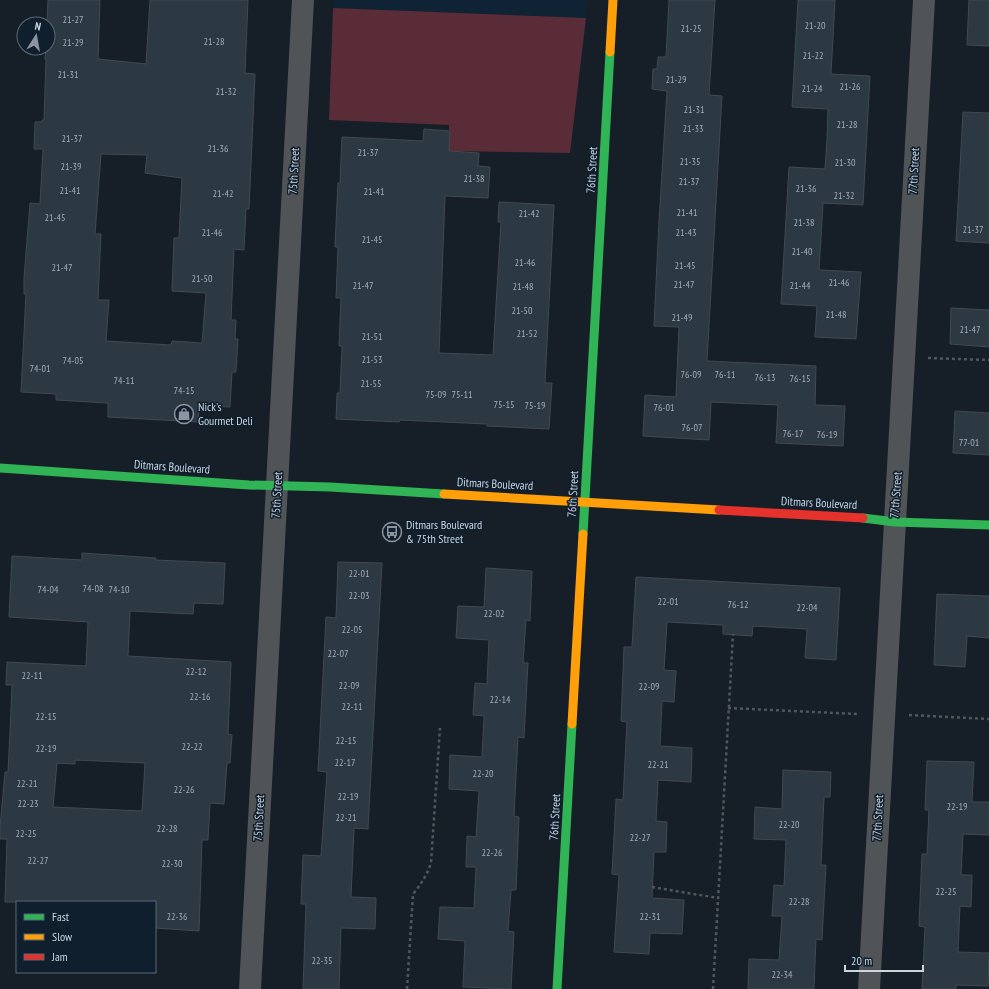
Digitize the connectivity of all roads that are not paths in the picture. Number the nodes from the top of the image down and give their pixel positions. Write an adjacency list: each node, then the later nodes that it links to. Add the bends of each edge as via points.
1 (303, 0): 5 (street, 75th Street)
2 (613, 0): 6 (street, 76th Street)
3 (924, 0): 7 (street, 77th Street)
4 (0, 468): 5 (street, Ditmars Boulevard)
5 (277, 484): 6 (street, Ditmars Boulevard); 9 (street, 75th Street)
6 (585, 500): 7 (street, Ditmars Boulevard); 10 (street, 76th Street)
7 (895, 522): 8 (street, Ditmars Boulevard); 11 (street, 77th Street)
8 (989, 525)
9 (250, 989)
10 (557, 989)
11 (869, 989)

